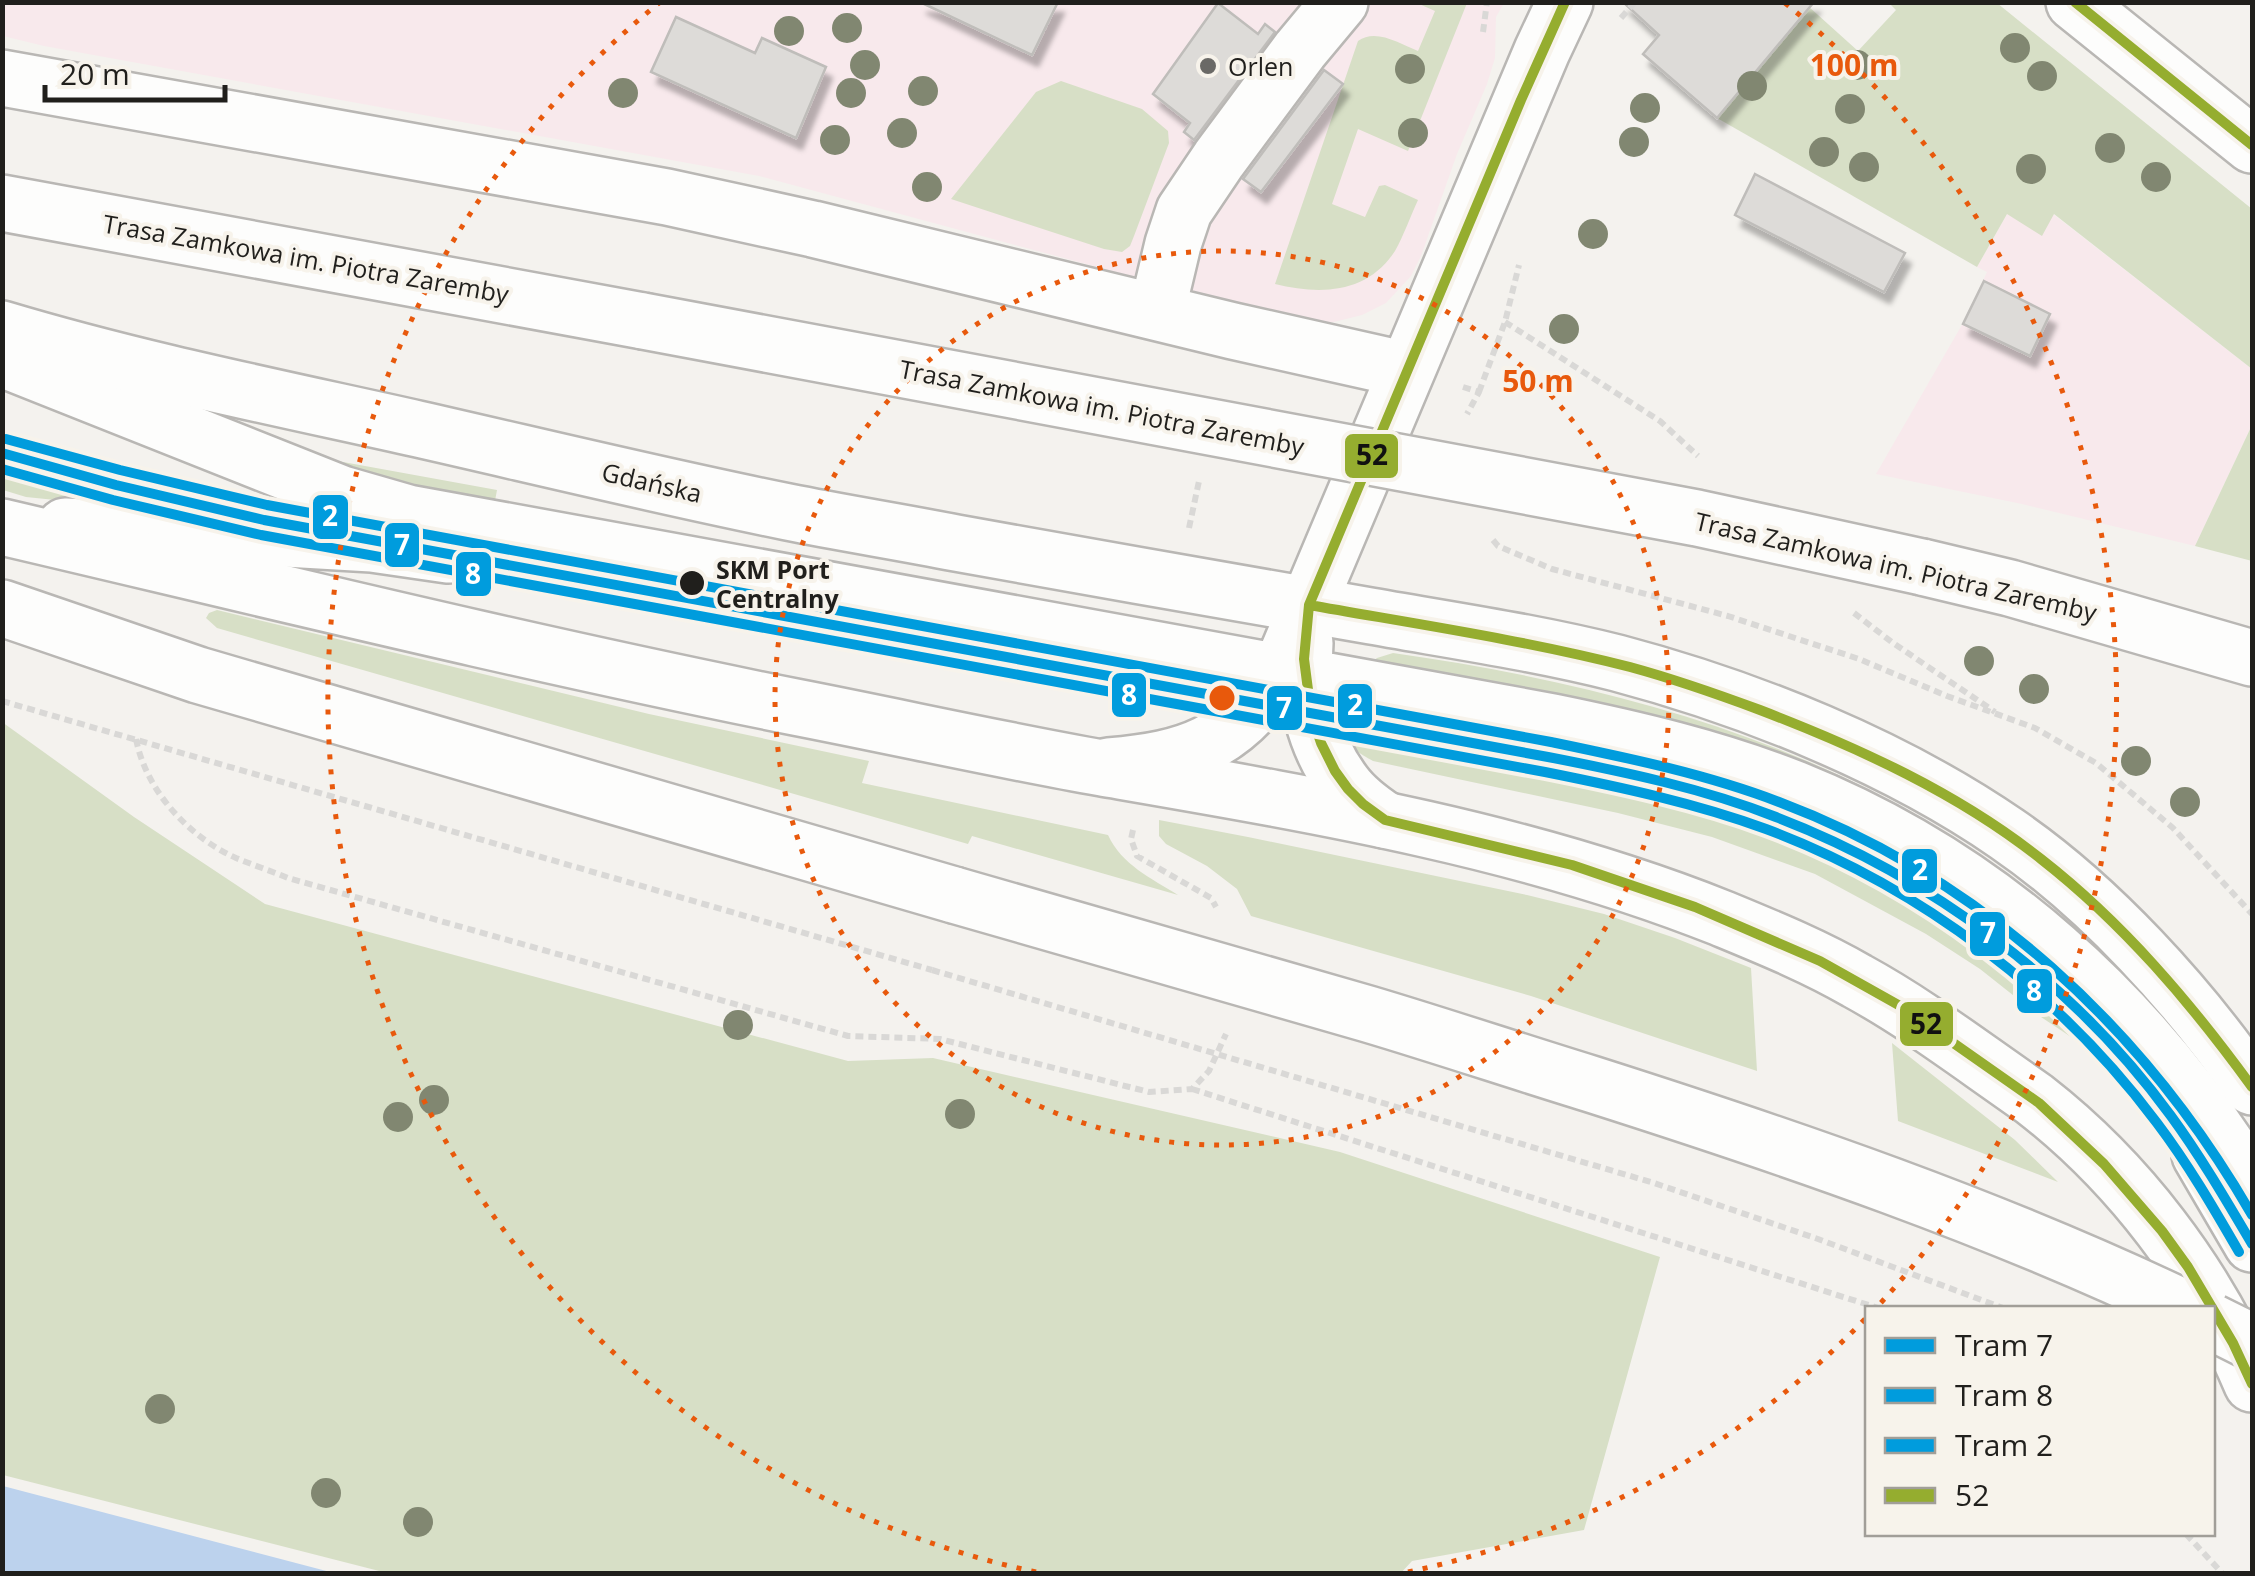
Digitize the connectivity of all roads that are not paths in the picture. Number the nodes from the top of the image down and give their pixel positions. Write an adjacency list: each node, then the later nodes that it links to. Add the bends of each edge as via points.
1 (1340, 2): 7 (main road, via 1184,212)
2 (1565, 2): 10 (main road)
3 (2074, 2): 5 (main road)
4 (2, 78): 7 (main road, via 667,198)
5 (2252, 146)
6 (2, 202): 14 (main road, Trasa Zamkowa im. Piotra Zaremby, bridge, via 1678,514 2010,588)
7 (1157, 311): 10 (main road)
8 (2, 329): 12 (main road, Gdańska, via 162,374 768,508)
9 (2, 359): 15 (main road, via 342,494 408,513)
10 (1407, 370): 12 (main road)
11 (2, 524): 15 (main road, via 402,547); 16 (main road, via 657,680)
12 (1309, 605): 15 (main road, via 1304,664); 18 (main road, Gdańska, via 1617,664 1770,714 1893,767 2050,866 2161,974)
13 (2, 608): 21 (main road, bridge, via 198,675 1370,1014 1691,1116 1935,1203)
14 (2252, 658)
15 (1289, 692): 16 (main road, via 1192,751); 17 (main road, via 1343,784); 19 (main road, via 1610,734 1792,788 1892,835 1995,900 2104,992 2182,1082); 20 (main road, via 1685,787 1803,828 1893,872 1988,933 2102,1034 2196,1148)
16 (1096, 767): 17 (main road)
17 (1385, 820): 22 (main road, via 1671,898 1770,938 1924,1020 2090,1149 2172,1243)
18 (2252, 1087)
19 (2252, 1184)
20 (2252, 1244)
21 (2180, 1306)
22 (2213, 1306)
23 (2215, 1309): 26 (main road)
24 (2215, 1324): 25 (main road, bridge)
25 (2252, 1342)
26 (2252, 1384)

